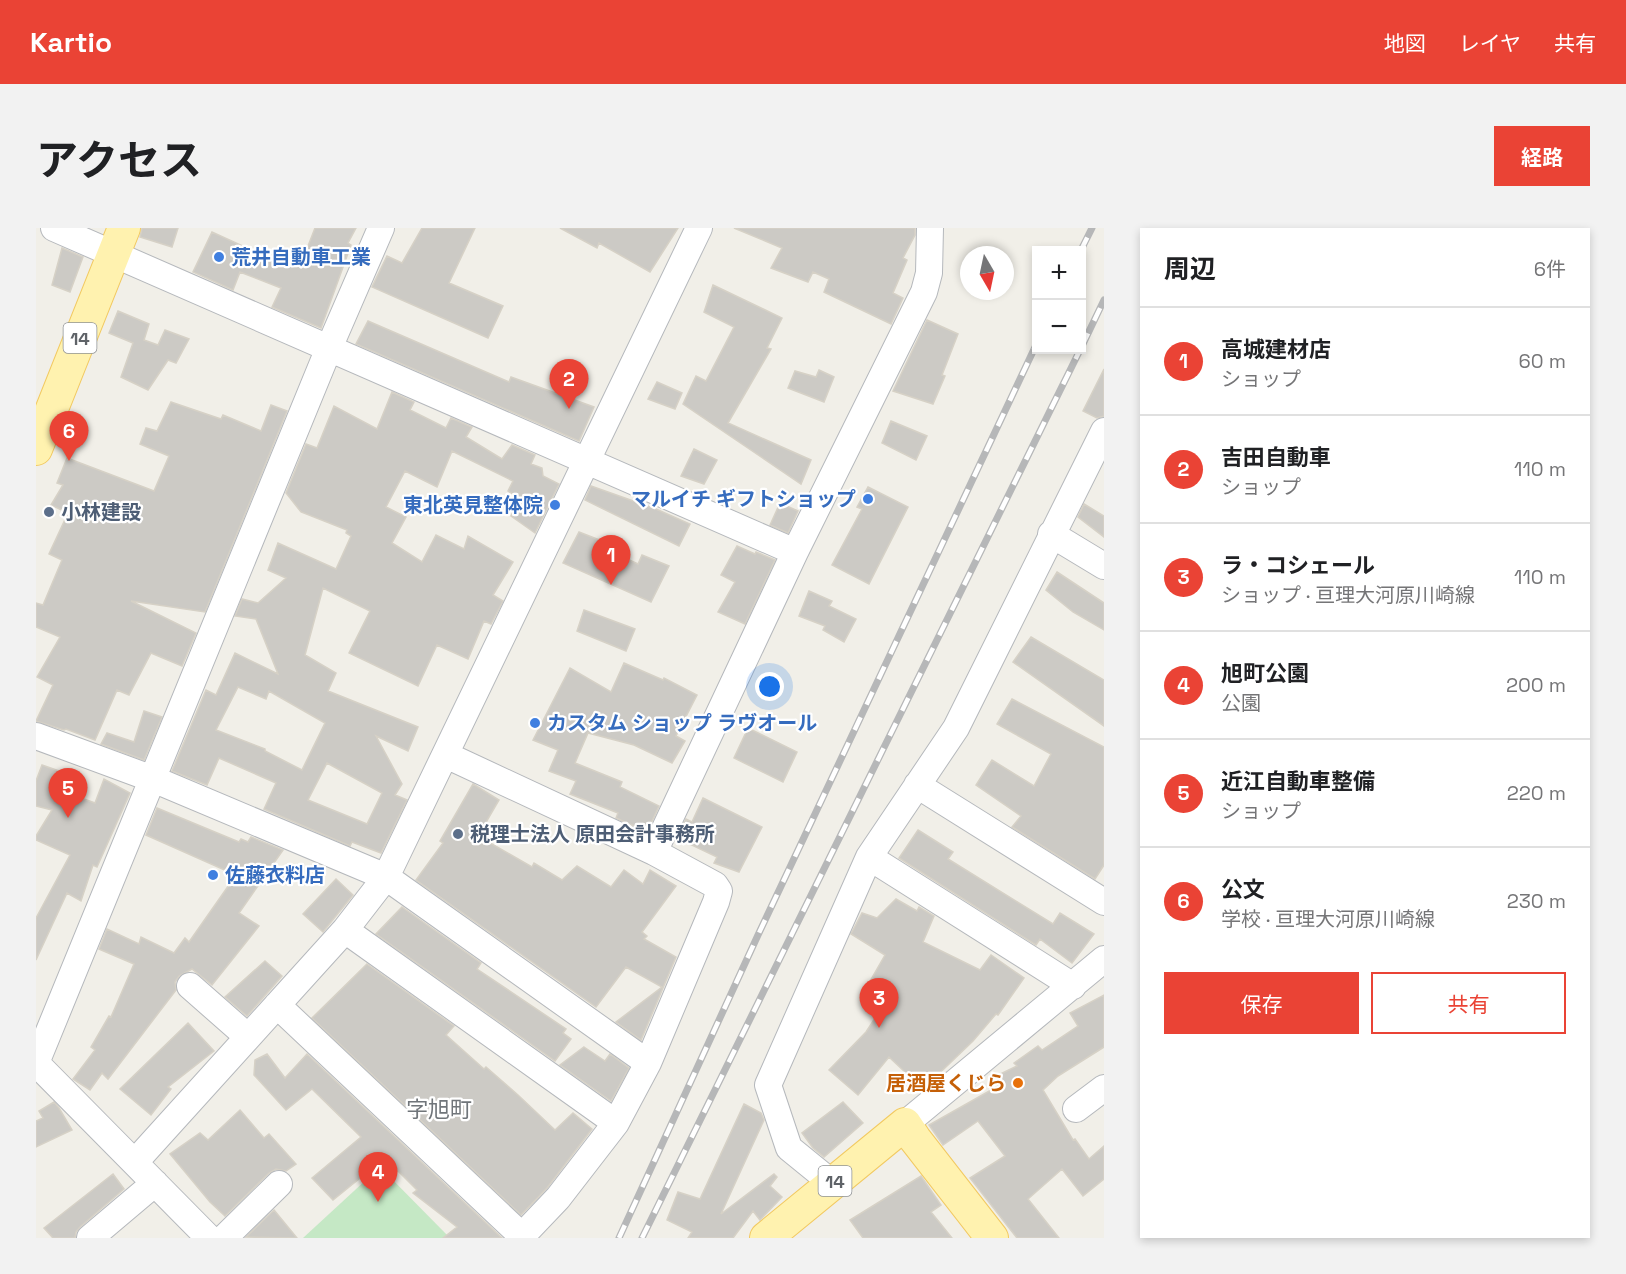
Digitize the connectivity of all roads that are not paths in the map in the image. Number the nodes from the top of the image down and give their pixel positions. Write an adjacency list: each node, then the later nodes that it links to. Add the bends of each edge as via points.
1 (54, 228): 5 (street)
2 (381, 228): 6 (street)
3 (699, 228): 9 (street)
4 (930, 228): 11 (street, via 929,273 924,292)
5 (119, 241): 6 (street); 8 (main road, 14)
6 (328, 348): 9 (street); 15 (street)
7 (1104, 431): 10 (street)
8 (36, 449)
9 (587, 461): 11 (street); 14 (street)
10 (1051, 534): 12 (street); 16 (street, via 956,728)
11 (795, 552): 17 (street)
12 (1104, 566)
13 (36, 736): 15 (street)
14 (446, 755): 17 (street); 19 (street)
15 (153, 779): 19 (street); 27 (street)
16 (917, 785): 18 (street); 20 (street)
17 (654, 852): 28 (street, via 719,891)
18 (869, 857): 24 (street); 36 (street, via 768,1085 789,1148)
19 (386, 877): 21 (street); 28 (street)
20 (1104, 902)
21 (345, 930): 25 (street); 32 (street)
22 (1104, 959): 24 (street)
23 (190, 986): 26 (street)
24 (1073, 986): 33 (street)
25 (277, 1005): 26 (street); 38 (street)
26 (248, 1037): 34 (street)
27 (36, 1063): 30 (street)
28 (648, 1063): 32 (street)
29 (1104, 1088): 31 (street)
30 (46, 1089): 34 (street)
31 (1076, 1109)
32 (616, 1123): 38 (street, via 558,1198)
33 (905, 1124): 36 (main road, 14); 43 (main road)
34 (135, 1162): 35 (street)
35 (155, 1183): 39 (street); 40 (street)
36 (832, 1183): 42 (main road, 14)
37 (279, 1184): 41 (street)
38 (521, 1237)
39 (90, 1238)
40 (209, 1238)
41 (224, 1238)
42 (766, 1238)
43 (992, 1238)

